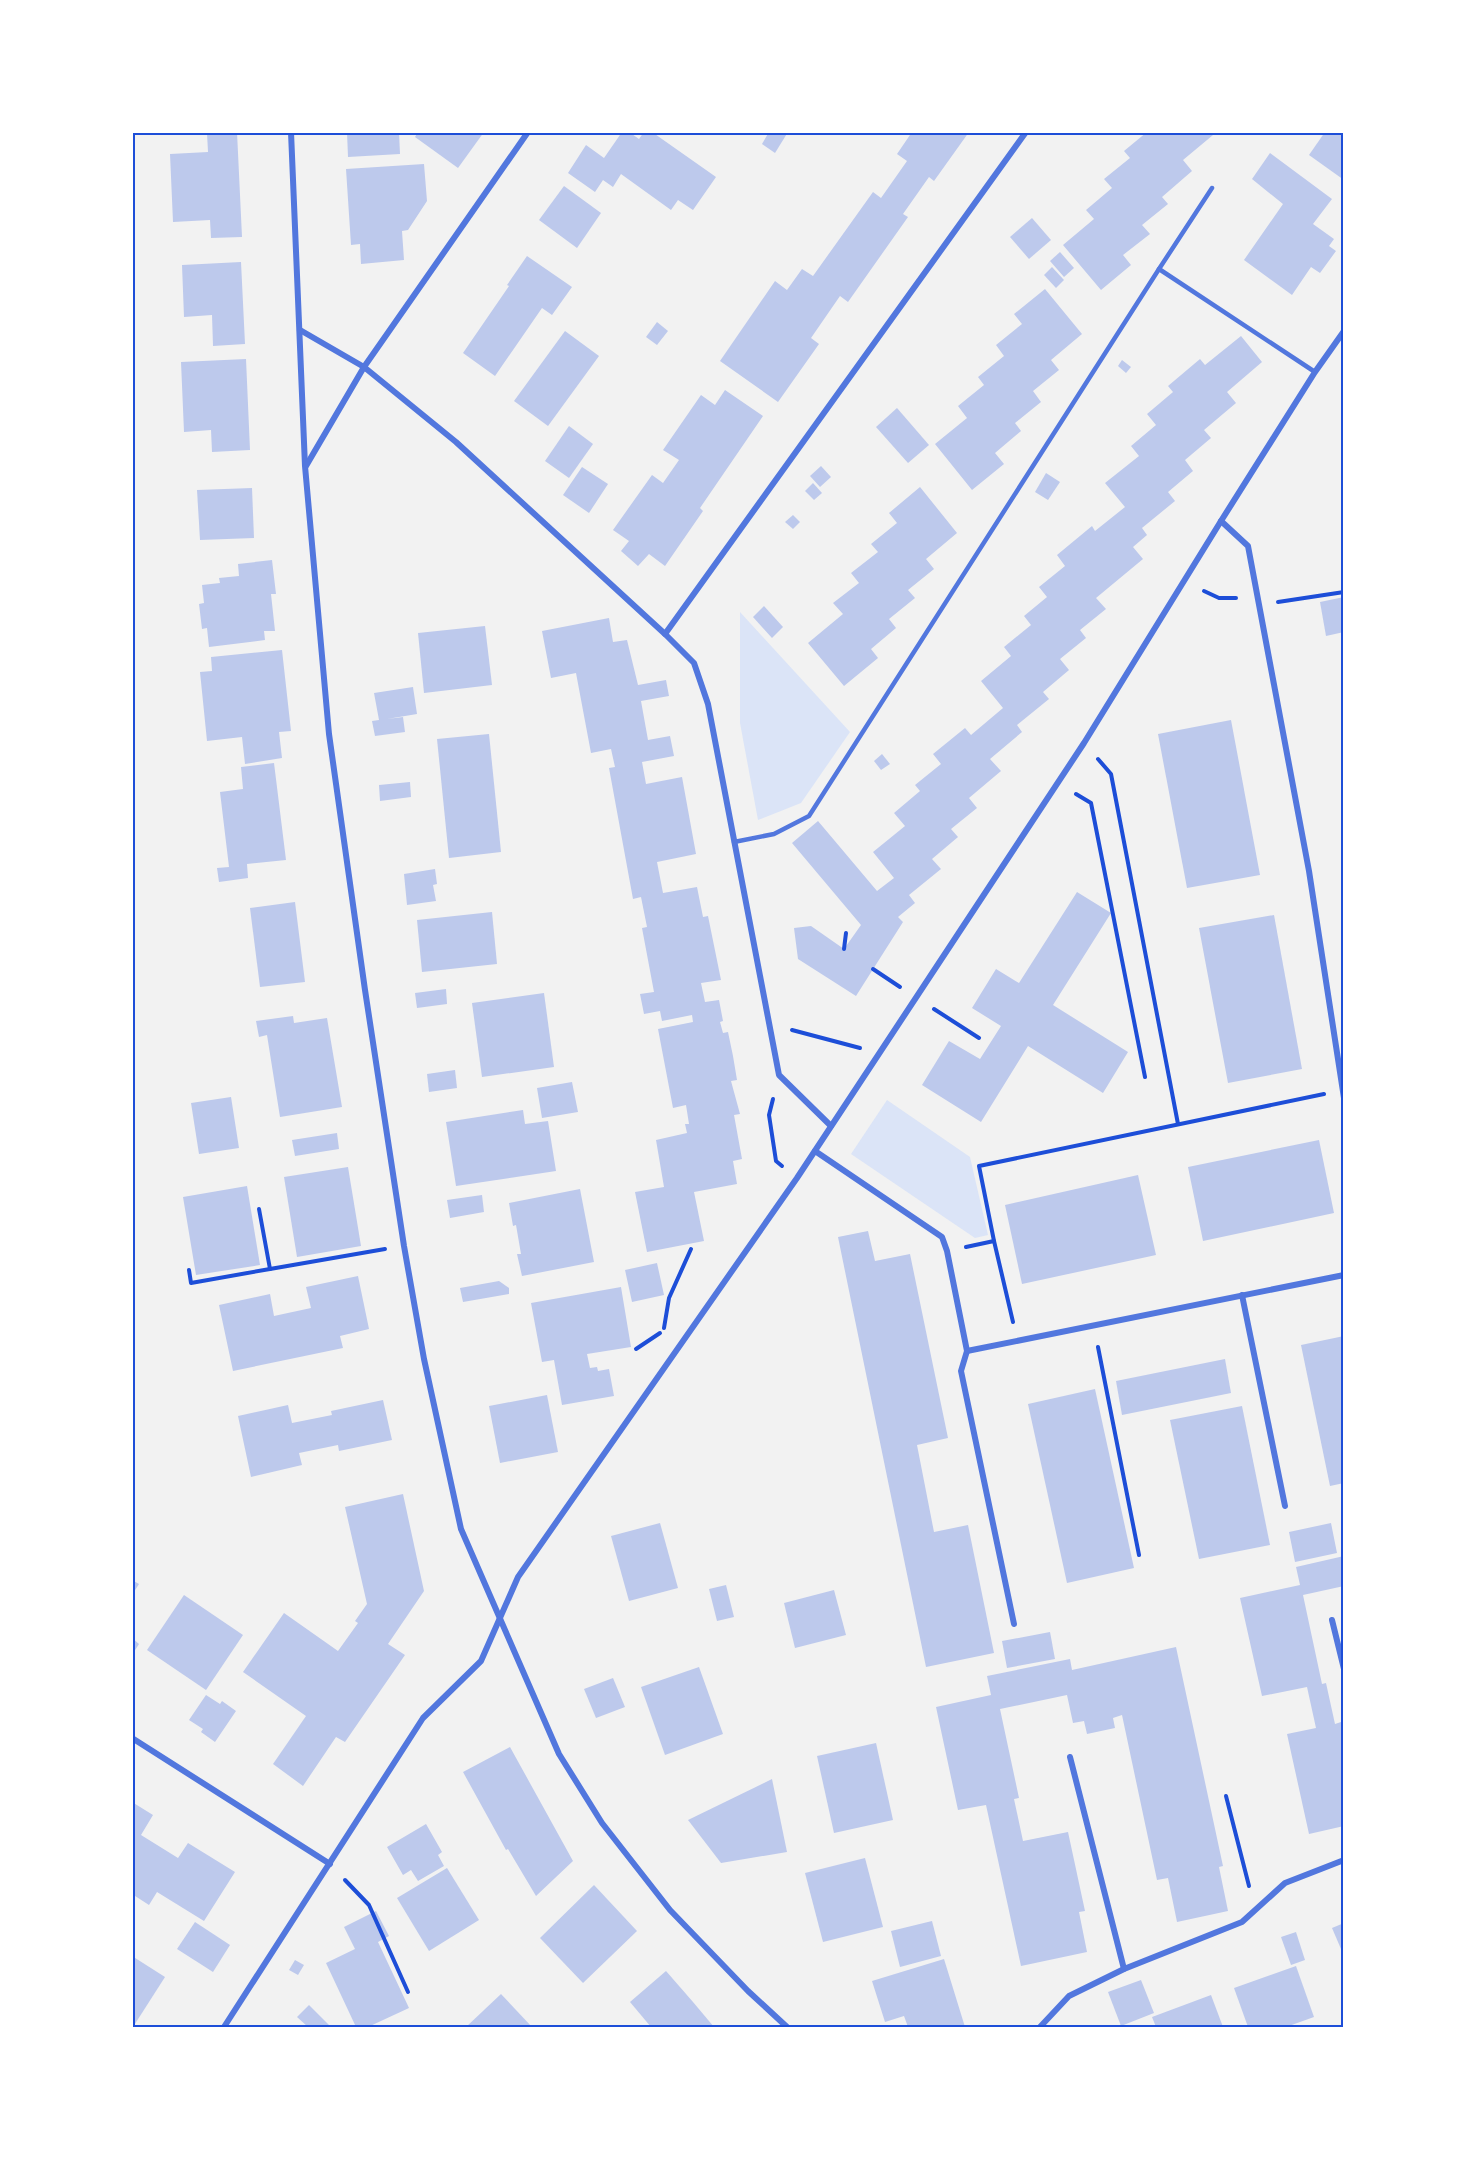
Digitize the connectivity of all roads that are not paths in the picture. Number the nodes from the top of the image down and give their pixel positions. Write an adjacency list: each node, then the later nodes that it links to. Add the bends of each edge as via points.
1 (291, 132): 6 (street)
2 (528, 132): 8 (street)
3 (1026, 132): 12 (street)
4 (1212, 188): 5 (lane)
5 (1159, 269): 9 (lane); 13 (lane, via 809,816 774,834)
6 (300, 330): 8 (street); 10 (street)
7 (1344, 331): 9 (street)
8 (364, 367): 10 (street); 12 (street, via 456,441)
9 (1316, 372): 11 (street)
10 (305, 466): 21 (street, via 329,734 404,1246 461,1529)
11 (1221, 521): 14 (street, via 1248,546 1309,871); 15 (street, via 1084,743)
12 (665, 634): 13 (street, via 693,663 708,704)
13 (734, 842): 15 (street, via 778,1075)
14 (1343, 1094)
15 (831, 1126): 16 (street)
16 (815, 1150): 19 (street, via 942,1237); 21 (street, via 518,1577)
17 (1344, 1275): 18 (street)
18 (1242, 1295): 19 (street); 20 (street)
19 (968, 1351): 23 (street, via 961,1371)
20 (1285, 1506)
21 (500, 1620): 28 (street, via 482,1660 423,1718); 31 (street, via 559,1754 602,1823 670,1910)
22 (1332, 1620): 24 (street)
23 (1014, 1624)
24 (1344, 1669)
25 (132, 1738): 28 (street)
26 (1070, 1757): 29 (street)
27 (1344, 1860): 29 (street, via 1286,1883 1242,1922)
28 (330, 1864): 30 (street)
29 (1124, 1969): 32 (street, via 1069,1996)
30 (224, 2027)
31 (787, 2027)
32 (1040, 2027)

